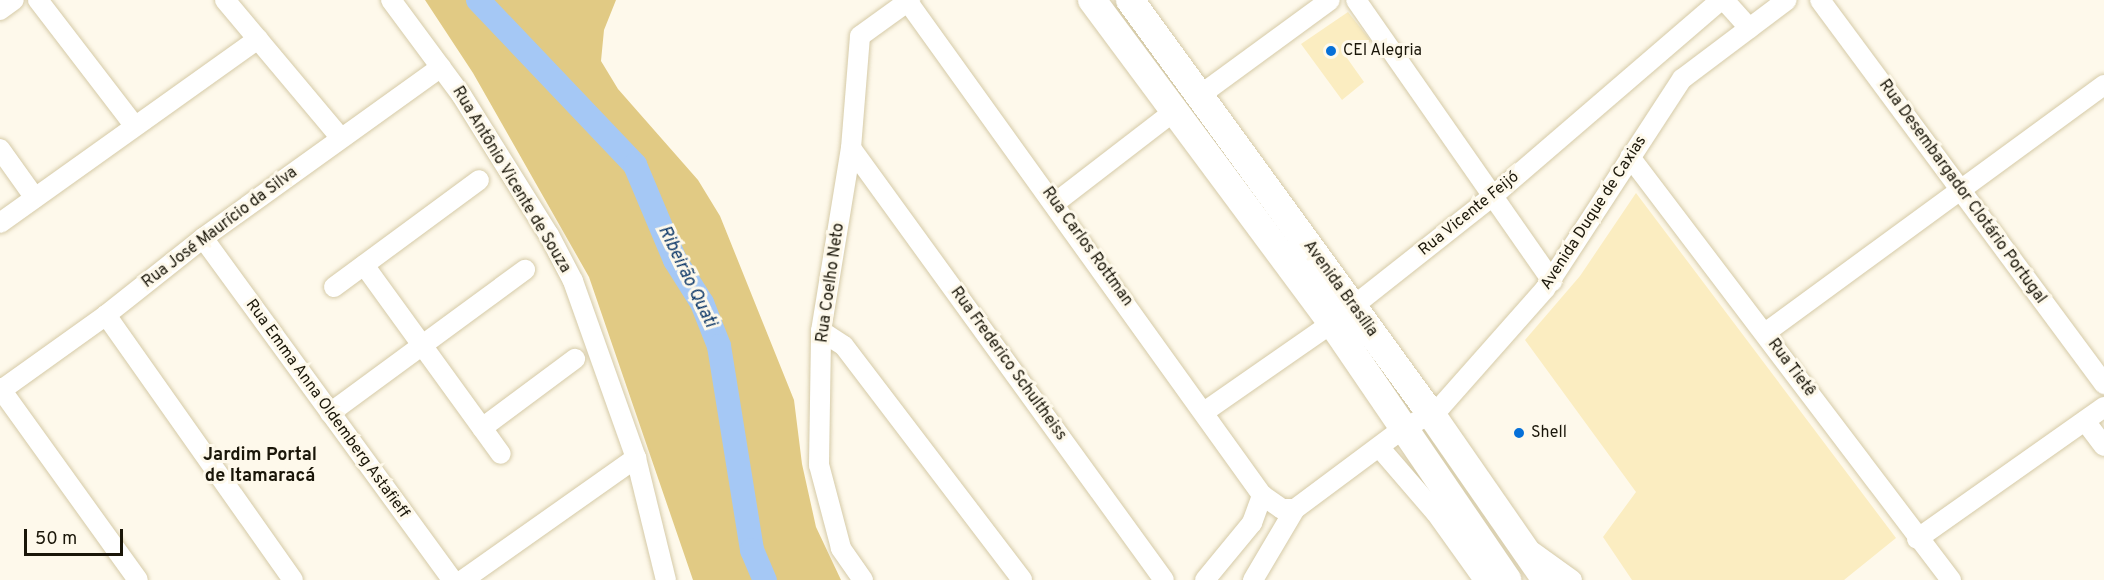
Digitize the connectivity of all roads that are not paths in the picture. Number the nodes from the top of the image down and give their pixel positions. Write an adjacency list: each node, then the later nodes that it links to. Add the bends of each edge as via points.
1 (14, 0): 13 (street)
2 (38, 0): 22 (street)
3 (225, 0): 15 (street)
4 (392, 0): 17 (street, Rua Antônio Vicente de Souza)
5 (1092, 0): 21 (highway, Avenida Brasília)
6 (1130, 0): 20 (highway, Avenida Brasília)
7 (1330, 0): 20 (street)
8 (1356, 0): 29 (street)
9 (1723, 0): 14 (street); 16 (street, Rua Vicente Feijó)
10 (1787, 0): 14 (street, Avenida Duque de Caxias)
11 (1820, 0): 28 (street, Rua Desembargador Clotário Portugal)
12 (909, 1): 24 (street, Rua Coelho Neto, via 860,36); 31 (street, Rua Carlos Rottman)
13 (0, 10)
14 (1749, 28): 18 (street, Avenida Duque de Caxias)
15 (258, 39): 22 (street); 23 (street)
16 (1654, 60): 18 (street); 29 (street, Rua Vicente Feijó)
17 (441, 67): 23 (street, Rua José Maurício da Silva); 56 (street, Rua Antônio Vicente de Souza, via 549,235 573,281)
18 (1682, 79): 26 (street, Avenida Duque de Caxias)
19 (2104, 85): 28 (street)
20 (1199, 96): 39 (highway, Avenida Brasília)
21 (1172, 113): 31 (street); 39 (highway, Avenida Brasília)
22 (134, 125): 30 (street)
23 (341, 138): 33 (street, Rua José Maurício da Silva)
24 (851, 148): 40 (street, Rua Coelho Neto); 70 (street, Rua Frederico Schultheiss)
25 (0, 149): 30 (street)
26 (1630, 157): 36 (street, Avenida Duque de Caxias); 41 (street, Rua Tietê)
27 (479, 180): 34 (street)
28 (1960, 191): 41 (street); 44 (street, Rua Desembargador Clotário Portugal)
29 (1493, 196): 36 (street); 39 (street, Rua Vicente Feijó)
30 (35, 198): 32 (street)
31 (1055, 203): 48 (street, Rua Carlos Rottman)
32 (0, 224)
33 (203, 238): 38 (street, Rua José Maurício da Silva); 47 (street, Rua Emma Anna Oldemberg Astafieff)
34 (364, 265): 37 (street); 42 (street)
35 (525, 270): 42 (street)
36 (1552, 281): 49 (street, Avenida Duque de Caxias)
37 (334, 287)
38 (106, 315): 45 (street, Rua José Maurício da Silva); 64 (street)
39 (1343, 315): 48 (street, Rua Vicente Feijó); 49 (highway, Avenida Brasília); 52 (highway, Avenida Brasília)
40 (821, 331): 68 (street, Rua Coelho Neto, via 819,465 842,548); 69 (street, via 844,346)
41 (1765, 333): 61 (street, Rua Tietê)
42 (422, 345): 47 (street); 51 (street)
43 (575, 359): 51 (street)
44 (2104, 384)
45 (1, 389): 63 (street)
46 (2104, 406): 50 (street)
47 (330, 412): 65 (street, Rua Emma Anna Oldemberg Astafieff)
48 (1204, 412): 58 (street, Rua Carlos Rottman)
49 (1431, 414): 52 (street, Avenida Duque de Caxias); 62 (highway, Avenida Brasília)
50 (2085, 421): 53 (street); 61 (street)
51 (482, 428): 55 (street)
52 (1401, 430): 54 (street, Avenida Duque de Caxias); 57 (highway, Avenida Brasília)
53 (2104, 446)
54 (1379, 447): 59 (street, Avenida Duque de Caxias); 60 (street)
55 (501, 454)
56 (636, 458): 66 (street); 67 (street, Rua Antônio Vicente de Souza)
57 (1425, 464): 60 (highway); 74 (highway, Avenida Brasília)
58 (1262, 495): 59 (street, Rua Carlos Rottman, via 1282,508); 71 (street, via 1252,523)
59 (1295, 509): 72 (street, Avenida Duque de Caxias)
60 (1436, 513): 73 (street)
61 (1917, 539): 77 (street, Rua Tietê)
62 (1520, 543): 75 (highway, Avenida Brasília); 76 (street)
63 (138, 580)
64 (293, 580)
65 (452, 580)
66 (463, 580)
67 (666, 580)
68 (863, 580)
69 (1022, 580)
70 (1164, 580)
71 (1205, 580)
72 (1253, 580)
73 (1484, 580)
74 (1507, 580)
75 (1546, 580)
76 (1572, 580)
77 (1951, 580)

